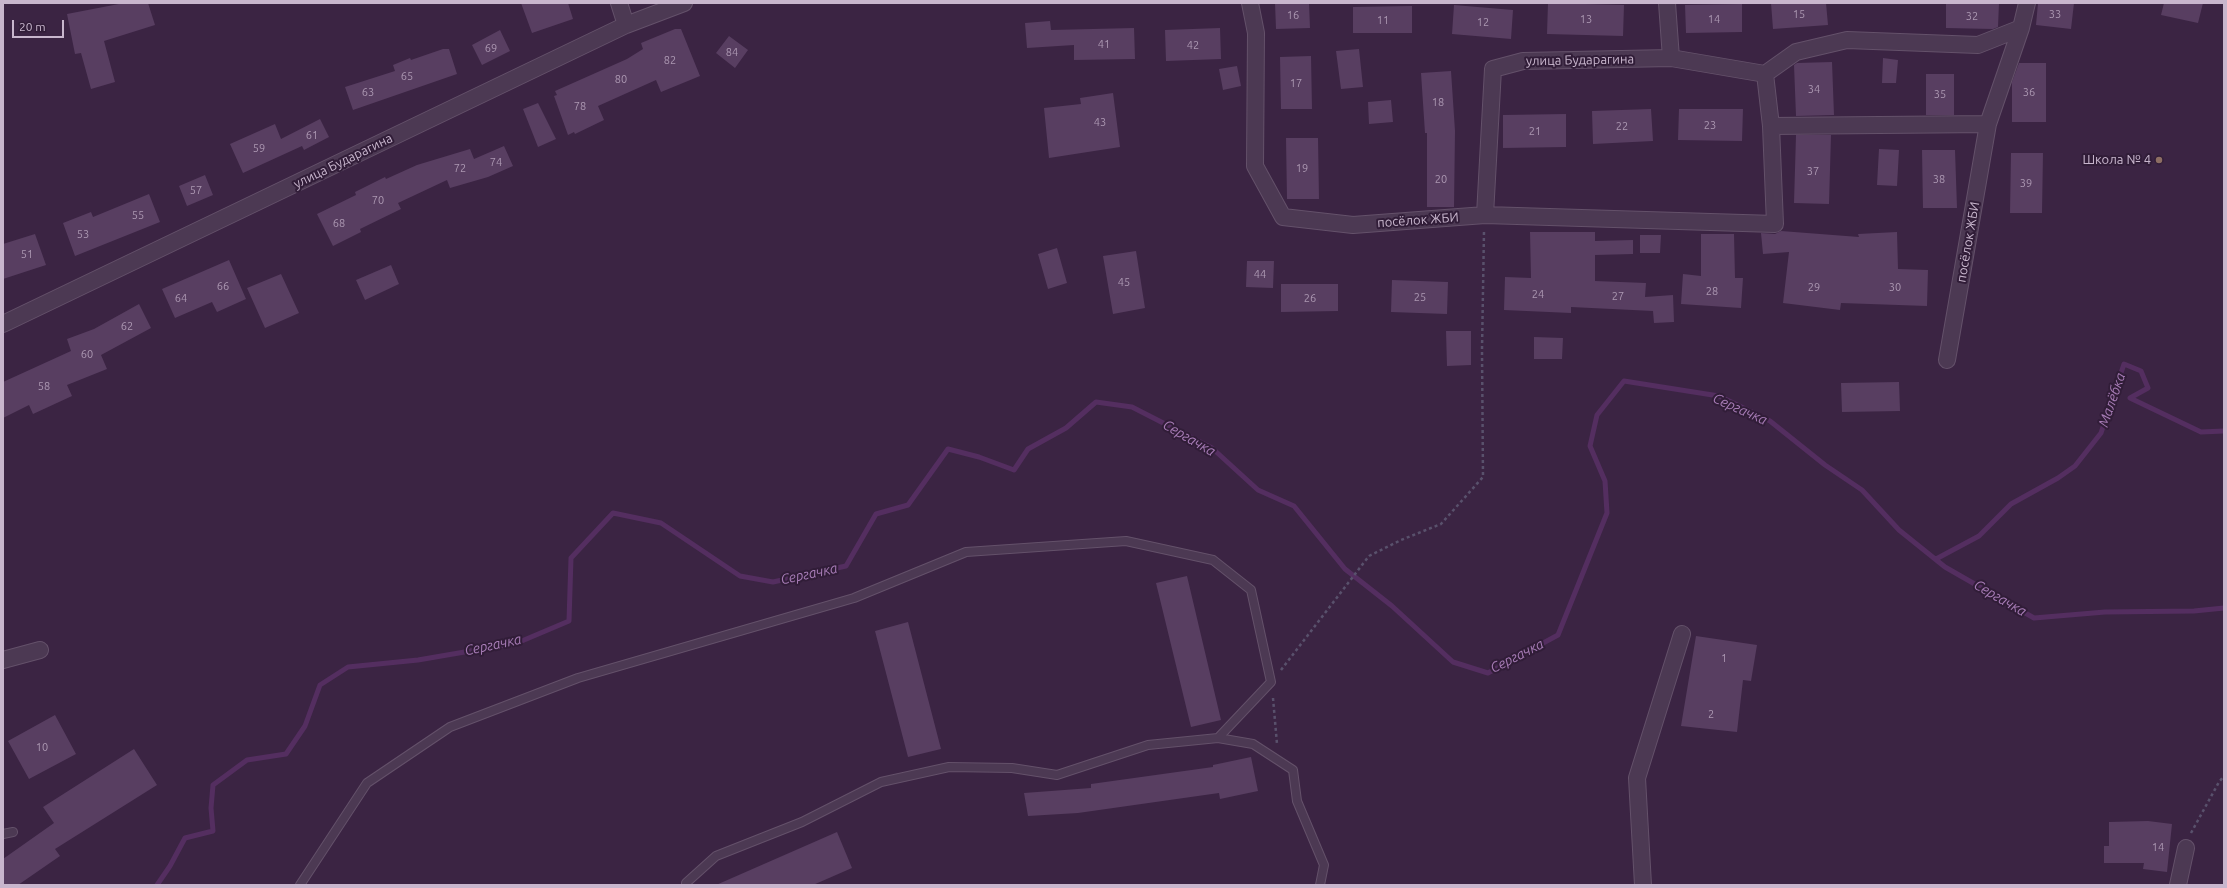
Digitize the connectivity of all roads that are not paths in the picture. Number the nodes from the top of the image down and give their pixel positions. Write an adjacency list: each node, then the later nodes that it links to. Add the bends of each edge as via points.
1 (619, 3): 6 (street)
2 (684, 3): 6 (street, улица Бударагина)
3 (1250, 3): 12 (street, посёлок ЖБИ, via 1256,33 1255,166 1283,217 1352,225)
4 (1666, 3): 8 (street)
5 (2027, 3): 7 (street, посёлок ЖБИ)
6 (626, 25): 13 (street, улица Бударагина)
7 (2021, 28): 9 (street, via 1978,45 1847,40 1796,52); 10 (street, посёлок ЖБИ)
8 (1671, 58): 9 (street, улица Бударагина); 12 (street, улица Бударагина, via 1523,61 1493,69)
9 (1765, 74): 11 (street)
10 (1988, 124): 11 (street); 14 (street, посёлок ЖБИ)
11 (1771, 126): 12 (street, посёлок ЖБИ, via 1775,224)
12 (1485, 215)
13 (3, 324)
14 (1947, 360)
15 (1682, 634): 25 (street, via 1637,778)
16 (40, 650): 17 (street)
17 (3, 660)
18 (1218, 738): 22 (lane, via 1271,682 1251,590 1213,560 1126,541 966,552 854,598 578,678 450,727 367,783); 23 (lane, via 1148,745 1057,775 1012,768 949,767 881,782 802,822 716,856); 24 (lane, via 1253,744 1293,770 1297,801 1324,865)
19 (13, 832): 20 (lane)
20 (3, 834)
21 (2186, 848): 26 (street)
22 (300, 885)
23 (686, 885)
24 (1320, 885)
25 (1643, 885)
26 (2178, 885)

